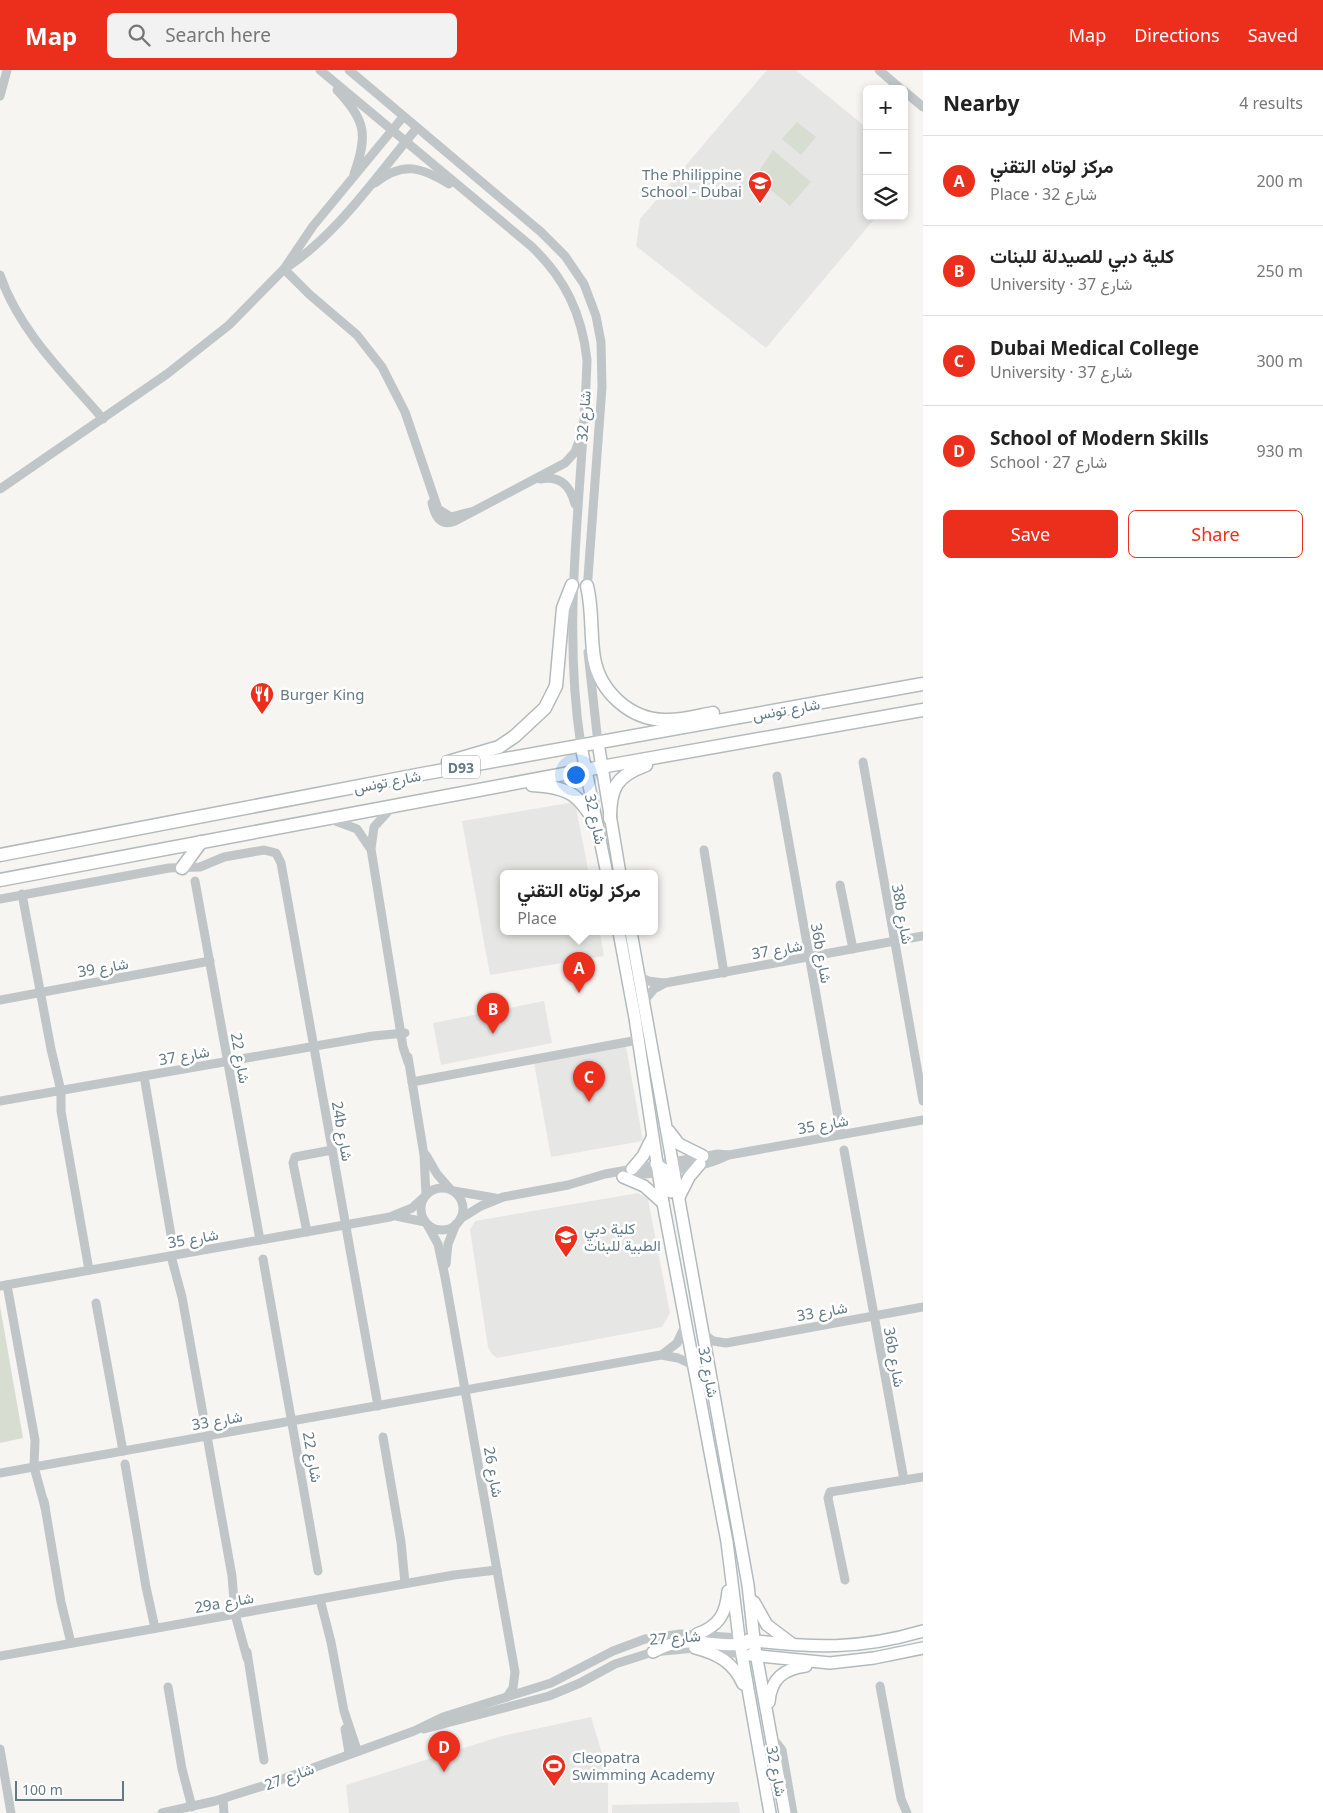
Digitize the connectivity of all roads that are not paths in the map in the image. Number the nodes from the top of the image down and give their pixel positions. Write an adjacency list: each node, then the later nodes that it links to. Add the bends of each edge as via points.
1 (7, 70): 7 (street)
2 (319, 70): 11 (street, شارع 32); 13 (street, via 349,103 361,123 363,146)
3 (349, 70): 9 (street, شارع 32)
4 (879, 70): 5 (street)
5 (897, 85)
6 (908, 94): 8 (street)
7 (0, 96)
8 (923, 107)
9 (404, 117): 10 (street, شارع 32); 11 (street)
10 (417, 128): 12 (street); 24 (street, شارع 32, via 554,243 575,270 591,300 600,332 602,361)
11 (392, 130): 12 (street, شارع 32); 13 (street)
12 (406, 141): 14 (street); 15 (street, شارع 32)
13 (352, 181): 16 (street, via 303,238)
14 (363, 193): 15 (street, via 392,172 413,168 433,174); 16 (street, via 313,247)
15 (476, 201): 19 (street, شارع 32, via 544,259 562,281 575,306 587,360)
16 (281, 272): 18 (street, via 209,342); 20 (street, via 357,335 382,367 405,412 424,474 440,512 451,516 470,512)
17 (0, 274): 18 (street, via 24,321)
18 (101, 421): 21 (street)
19 (582, 431): 20 (street, via 570,458); 22 (street, شارع 32)
20 (530, 482): 22 (street, via 549,478 562,481 571,490)
21 (0, 489)
22 (577, 510): 23 (street, شارع 32)
23 (572, 585): 29 (street, شارع 32, via 572,670); 34 (main road, via 563,608 556,686 544,708 500,746 439,765)
24 (587, 586): 26 (main road, via 598,673 611,695 633,711 651,718 671,720 778,702); 28 (street, شارع 32, via 589,669)
25 (923, 684): 26 (main road, شارع تونس / D93)
26 (820, 702): 28 (main road, شارع تونس / D93)
27 (923, 710): 30 (main road, شارع تونس / D93)
28 (598, 743): 29 (main road, شارع تونس / D93); 32 (street, شارع 32)
29 (581, 746): 33 (street, شارع 32); 34 (main road, شارع تونس / D93)
30 (671, 755): 32 (main road, شارع تونس / D93); 39 (main road, via 623,777 611,796)
31 (863, 762): 56 (street, 38b شارع)
32 (601, 767): 33 (main road, شارع تونس / D93); 39 (street, شارع 32)
33 (586, 770): 36 (main road, شارع تونس / D93); 40 (street, شارع 32)
34 (422, 774): 44 (main road, شارع تونس / D93)
35 (776, 776): 58 (street, 36b شارع)
36 (512, 784): 37 (main road, شارع تونس / D93); 40 (main road, via 555,787 572,793 584,803)
37 (394, 806): 38 (main road, شارع تونس / D93); 42 (street, via 374,827)
38 (327, 819): 41 (main road, شارع تونس / D93); 42 (street, via 357,829)
39 (610, 820): 47 (street, شارع 32)
40 (597, 826): 46 (street, شارع 32)
41 (201, 842): 45 (main road); 48 (main road, شارع تونس / D93)
42 (371, 849): 66 (street)
43 (704, 850): 60 (street)
44 (0, 855)
45 (186, 864): 51 (street); 68 (street, 24b شارع, via 200,867 224,857 264,850 273,851 280,860)
46 (606, 870)
47 (619, 870)
48 (0, 880)
49 (195, 881): 59 (street, شارع 22)
50 (840, 885): 57 (street)
51 (22, 894): 52 (street); 63 (street)
52 (0, 899)
53 (620, 935): 67 (street, شارع 32)
54 (632, 935): 61 (street, شارع 32)
55 (923, 936): 56 (street, شارع 37)
56 (893, 942): 57 (street, شارع 37); 75 (street, 38b شارع)
57 (853, 949): 58 (street, شارع 37)
58 (808, 957): 60 (street, شارع 37); 78 (street, 36b شارع)
59 (210, 961): 63 (street, شارع 39); 69 (street, شارع 22)
60 (724, 973): 62 (street, شارع 37)
61 (639, 976): 62 (street, شارع 37); 65 (street, شارع 32)
62 (665, 983): 65 (street, شارع 37, via 654,989)
63 (40, 992): 64 (street, شارع 39); 73 (street)
64 (0, 1000)
65 (643, 1002): 77 (street, شارع 32)
66 (402, 1030): 68 (street, شارع 37); 72 (street)
67 (638, 1040): 70 (street, شارع 32); 72 (street)
68 (314, 1046): 69 (street, شارع 37); 81 (street, 24b شارع)
69 (228, 1061): 71 (street, شارع 37); 96 (street, شارع 22)
70 (643, 1071): 79 (street, شارع 32); 84 (street, via 650,1082)
71 (144, 1076): 73 (street, شارع 37); 97 (street)
72 (412, 1082): 80 (street)
73 (57, 1091): 74 (street, شارع 37); 101 (street)
74 (0, 1101)
75 (923, 1101)
76 (923, 1122): 78 (street, شارع 35)
77 (666, 1128): 83 (street, via 679,1144); 84 (street, شارع 32)
78 (841, 1134): 83 (street, شارع 35, via 729,1155 719,1160)
79 (652, 1137): 84 (street, شارع 32); 85 (street, via 644,1156)
80 (423, 1145): 86 (street, via 431,1165); 87 (street)
81 (332, 1150): 94 (street, 24b شارع); 95 (street, via 295,1157 293,1163)
82 (844, 1150): 106 (street, 36b شارع)
83 (702, 1160): 84 (street, شارع 35); 88 (street)
84 (665, 1167): 85 (street, شارع 35); 88 (street, شارع 32); 90 (street, شارع 32); 98 (street, via 679,1233)
85 (628, 1173): 89 (street, شارع 35); 90 (street)
86 (452, 1190): 87 (street, via 437,1188); 89 (street, شارع 35, via 478,1197); 92 (street, via 462,1201)
87 (425, 1196): 91 (street, شارع 35, via 405,1212); 93 (street, via 421,1210)
88 (679, 1197): 98 (street, شارع 32)
89 (503, 1198): 92 (street, شارع 35, via 481,1206)
90 (663, 1203): 107 (street, شارع 32)
91 (390, 1217): 93 (street, شارع 35); 94 (street, شارع 35)
92 (458, 1222): 93 (street, via 451,1228 439,1230); 102 (street, شارع 26, via 448,1244)
93 (426, 1223): 102 (street, شارع 26, via 438,1244)
94 (345, 1225): 95 (street, شارع 35); 114 (street, 24b شارع)
95 (307, 1232): 96 (street, شارع 35)
96 (260, 1240): 99 (street, شارع 35)
97 (172, 1241)
98 (687, 1245): 108 (street, شارع 32)
99 (174, 1255): 101 (street, شارع 35); 115 (street)
100 (263, 1259): 116 (street, شارع 22)
101 (89, 1270): 103 (street, شارع 35)
102 (446, 1277): 113 (street, شارع 26)
103 (4, 1286): 121 (street)
104 (96, 1303): 119 (street)
105 (923, 1307): 106 (street, شارع 33)
106 (874, 1316): 109 (street, شارع 33); 124 (street, 36b شارع)
107 (685, 1326): 110 (street, via 677,1343); 112 (street, شارع 32)
108 (702, 1333): 109 (street, via 713,1341); 111 (street, شارع 32)
109 (726, 1343): 111 (street, شارع 33)
110 (661, 1355): 112 (street, شارع 33); 113 (street, شارع 33, via 490,1386 483,1384)
111 (706, 1360): 131 (street, شارع 32)
112 (693, 1365): 125 (street, شارع 32)
113 (465, 1390): 114 (street, شارع 33); 126 (street, شارع 26)
114 (378, 1406): 116 (street, شارع 33)
115 (203, 1414)
116 (293, 1421): 117 (street, شارع 33); 127 (street, شارع 22)
117 (207, 1436): 119 (street, شارع 33); 133 (street)
118 (383, 1437): 130 (street)
119 (122, 1451): 121 (street, شارع 33)
120 (125, 1464): 134 (street)
121 (37, 1466): 122 (street, شارع 33); 137 (street)
122 (0, 1473)
123 (923, 1476): 124 (street)
124 (904, 1480): 129 (street, via 834,1490 829,1494)
125 (727, 1542): 128 (street, شارع 32); 139 (street, via 737,1574)
126 (497, 1567): 130 (street, 29a شارع); 146 (street, شارع 26)
127 (318, 1571)
128 (730, 1572): 136 (street, via 724,1616 714,1626); 139 (street, شارع 32)
129 (845, 1580)
130 (408, 1583): 132 (street, 29a شارع)
131 (748, 1585): 138 (street, via 760,1616); 139 (street, شارع 32)
132 (323, 1598): 133 (street, 29a شارع); 156 (street)
133 (238, 1613): 134 (street, 29a شارع); 157 (street)
134 (152, 1629): 137 (street, 29a شارع)
135 (923, 1631): 140 (street, شارع 27)
136 (697, 1634): 139 (street, شارع 27); 149 (street, شارع 27, via 662,1636 629,1644)
137 (67, 1644): 144 (street, 29a شارع)
138 (794, 1645): 139 (street, شارع 27); 140 (street, شارع 27)
139 (748, 1647): 140 (street, via 821,1654); 141 (street, شارع 27); 143 (street, via 682,1643); 145 (street, شارع 27); 150 (street, شارع 32); 152 (street, شارع 32); 154 (street, via 762,1718)
140 (852, 1647)
141 (695, 1648): 143 (street, شارع 27); 150 (street, via 719,1656 730,1664)
142 (923, 1648): 145 (street, شارع 27)
143 (653, 1652): 153 (street, شارع 27, via 615,1664 580,1683 536,1700)
144 (0, 1656)
145 (830, 1663): 152 (street, via 795,1667 780,1674 772,1686)
146 (516, 1672): 149 (street, via 521,1681); 151 (street, شارع 26)
147 (880, 1686): 167 (street, via 901,1799)
148 (168, 1687): 159 (street)
149 (536, 1688): 151 (street, شارع 27)
150 (748, 1696): 164 (street, شارع 32)
151 (508, 1697): 153 (street, شارع 27, via 443,1717)
152 (767, 1717): 154 (street, شارع 32)
153 (414, 1731): 156 (street, شارع 27)
154 (771, 1736): 165 (street, شارع 32); 166 (street, via 782,1750)
155 (0, 1749): 160 (street)
156 (353, 1752): 158 (street, شارع 27)
157 (264, 1760)
158 (219, 1800): 159 (street, شارع 27); 162 (street); 163 (street)
159 (189, 1807): 161 (street, شارع 27)
160 (11, 1813)
161 (162, 1813)
162 (218, 1813)
163 (224, 1813)
164 (770, 1813)
165 (785, 1813)
166 (793, 1813)
167 (907, 1813)

